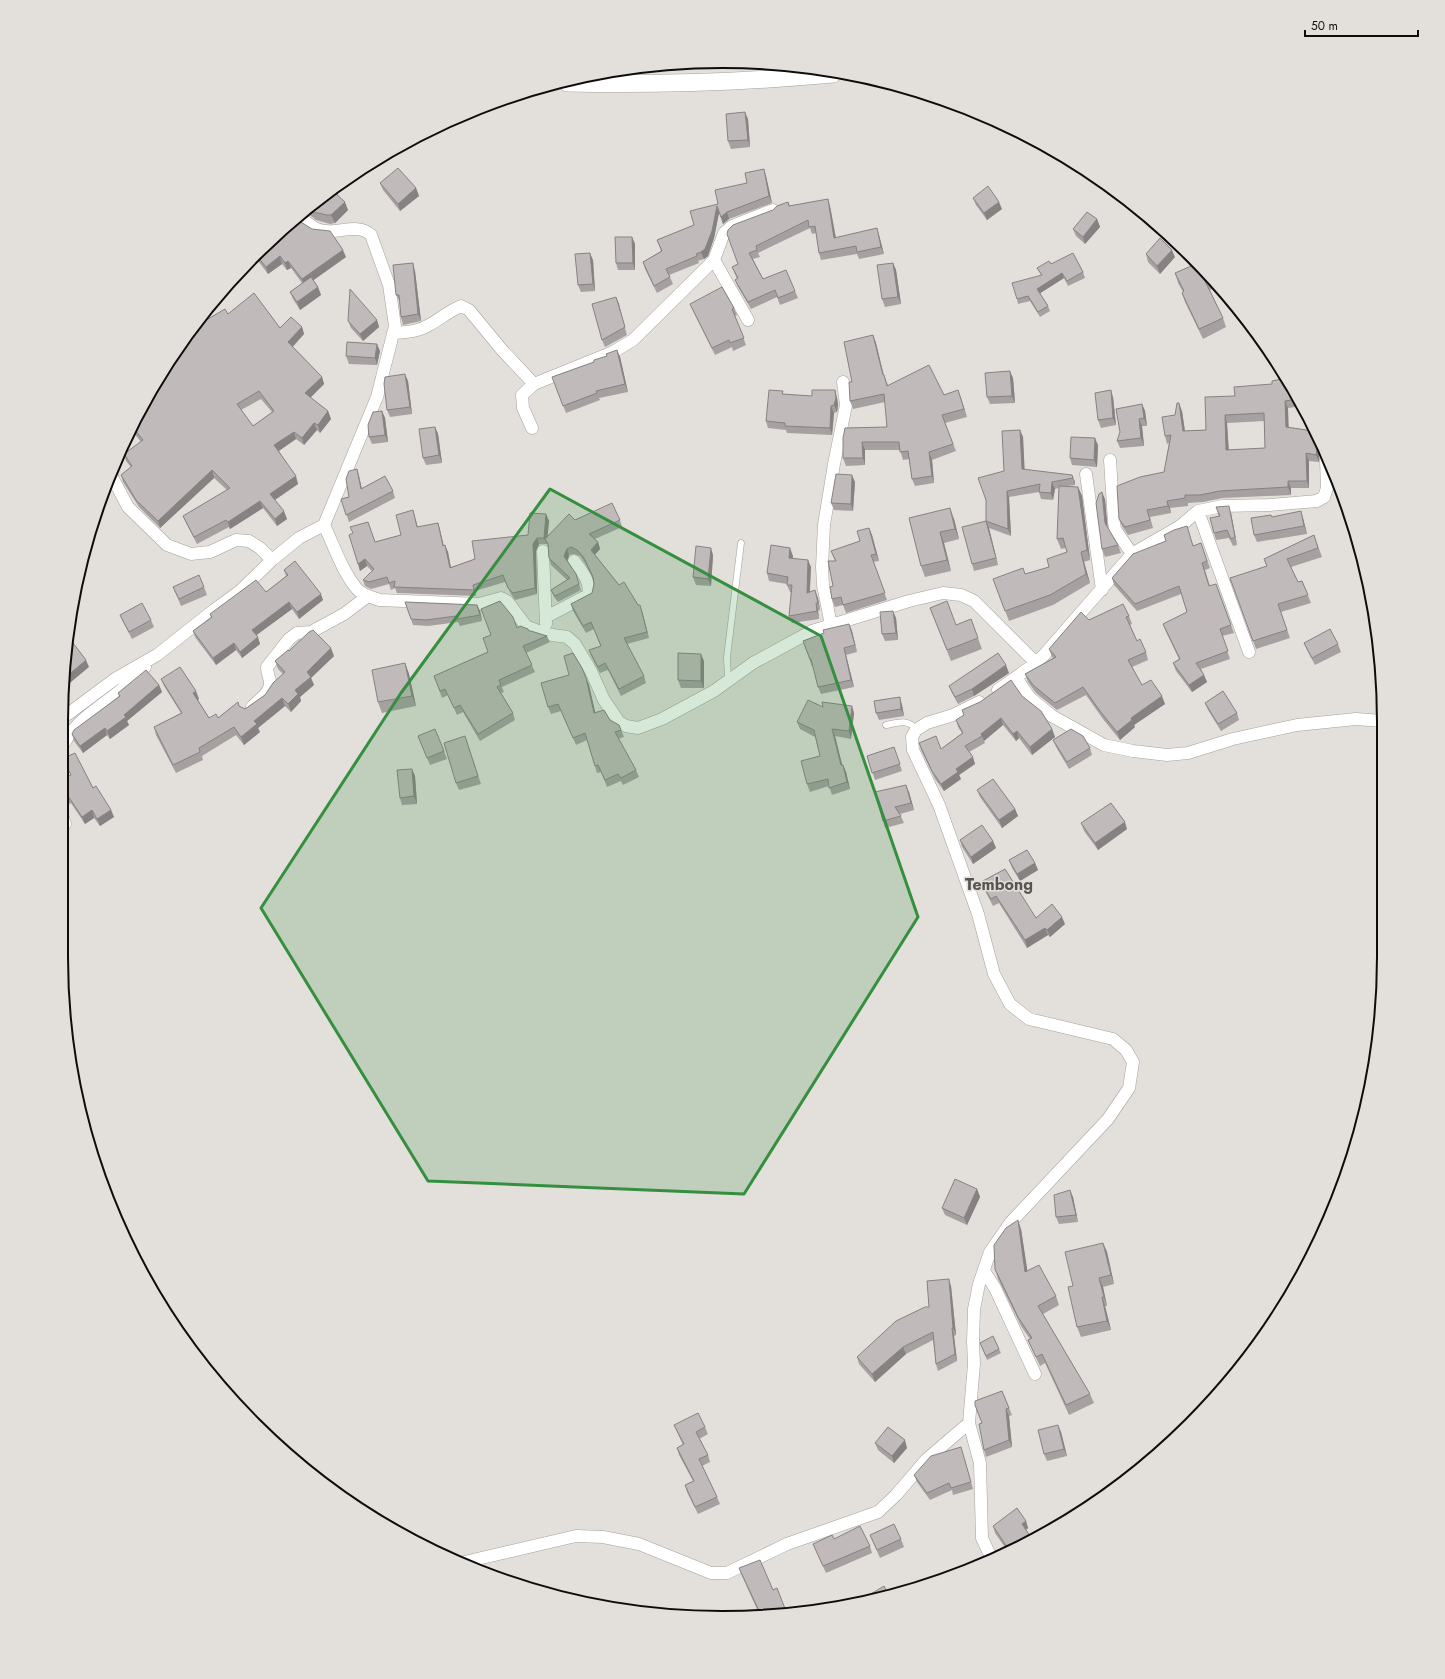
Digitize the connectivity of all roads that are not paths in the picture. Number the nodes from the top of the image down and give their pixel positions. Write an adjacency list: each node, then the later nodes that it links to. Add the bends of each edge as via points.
1 (816, 75): 2 (street, via 639,84)
2 (585, 83)
3 (774, 210): 5 (street, via 732,226 724,233)
4 (304, 220): 7 (street, via 317,229 360,229 371,235 389,285 395,326)
5 (714, 260): 6 (street); 9 (street, via 632,340 613,352)
6 (748, 320)
7 (393, 334): 9 (street, via 415,331 430,325 461,306 469,310); 16 (street, via 377,397)
8 (843, 382): 25 (street, via 845,410 824,524 822,567)
9 (534, 384): 10 (street, via 522,395)
10 (532, 428)
11 (1110, 460): 19 (street, via 1115,529)
12 (1326, 471): 15 (street, via 1327,488 1324,497 1317,501 1223,506)
13 (1086, 474): 22 (street)
14 (114, 481): 20 (street, via 128,507 167,545 192,554 210,552 236,540 249,541)
15 (1198, 512): 19 (street, via 1179,527); 27 (street)
16 (324, 525): 20 (street, via 299,538); 23 (street, via 343,567 358,590)
17 (741, 543): 31 (lane, via 727,657)
18 (543, 551): 24 (street)
19 (1132, 554): 22 (street)
20 (272, 560): 28 (street, via 240,592)
21 (574, 560): 24 (street, via 587,580 588,595)
22 (1102, 590): 29 (street)
23 (368, 596): 26 (street, via 379,600 479,604 501,598 507,601 526,626); 32 (street, via 344,614 311,632 297,633 289,639 267,667 270,687 266,694)
24 (546, 618): 26 (street)
25 (831, 624): 29 (street, via 926,596 943,593 961,595 974,601); 31 (street, via 812,631 753,663)
26 (546, 634): 31 (street, via 567,636 575,644 604,700 619,722 626,726 638,728 662,718)
27 (1249, 652)
28 (157, 655): 33 (street, via 115,679); 37 (street, via 127,685 84,718)
29 (1036, 663): 30 (street)
30 (1016, 678): 34 (street, via 1030,698 1052,716 1104,745 1133,751 1167,755 1188,753 1233,739 1297,725); 36 (street, via 978,703 953,715 927,723)
31 (728, 681)
32 (248, 709)
33 (68, 714)
34 (1377, 721)
35 (886, 725): 36 (lane, via 909,722)
36 (916, 730): 38 (street, via 912,737 913,750 939,805 978,914 994,974 1010,1004 1029,1019 1113,1039 1126,1050 1133,1062 1129,1088 1108,1119 1011,1222 990,1252)
37 (68, 737)
38 (984, 1271): 39 (street, via 995,1288); 40 (street, via 974,1309 974,1364)
39 (1035, 1374)
40 (969, 1423): 41 (street, via 980,1463 982,1538); 42 (street, via 926,1459 878,1512 787,1544 727,1573 711,1573 640,1544 602,1537 576,1536)
41 (990, 1554)
42 (471, 1560)

